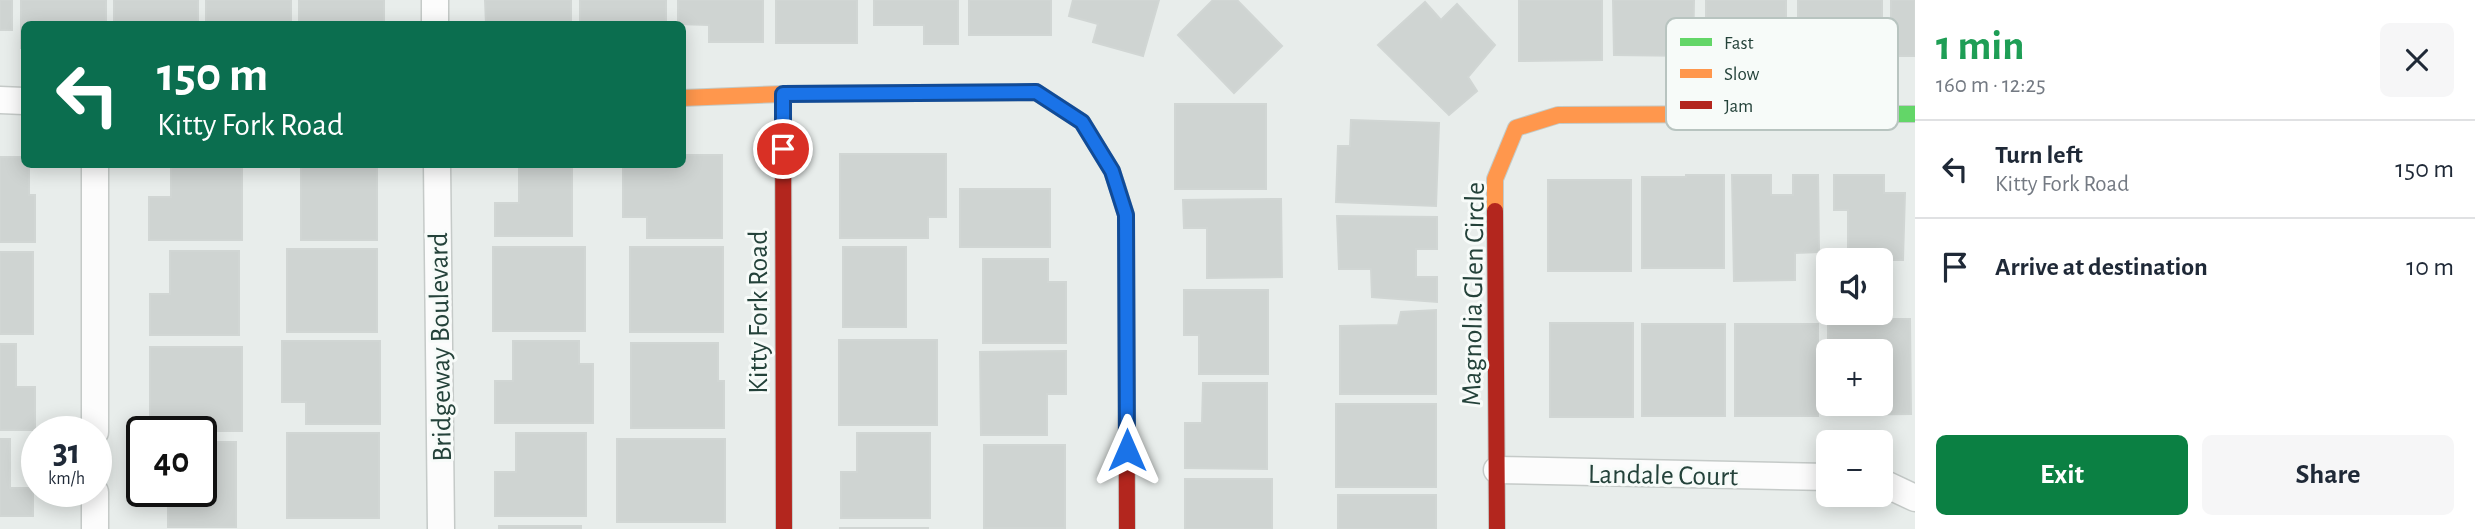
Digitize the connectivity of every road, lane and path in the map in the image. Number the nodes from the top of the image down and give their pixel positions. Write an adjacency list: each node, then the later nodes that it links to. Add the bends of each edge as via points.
1 (435, 0): 2 (street)
2 (435, 21)
3 (783, 94): 4 (street); 18 (street, Kitty Fork Road); 19 (street, via 1036,92 1082,122 1112,171 1126,215)
4 (686, 98)
5 (0, 100): 6 (street)
6 (21, 101)
7 (1666, 115): 11 (street, Magnolia Glen Circle, via 1558,115 1516,128 1495,179)
8 (95, 168): 10 (street)
9 (437, 168): 17 (street, Bridgeway Boulevard)
10 (95, 416)
11 (1497, 470): 12 (street, Landale Court); 20 (street, Magnolia Glen Circle)
12 (1816, 477)
13 (1893, 488): 14 (street)
14 (1915, 498)
15 (95, 507): 16 (street)
16 (95, 529)
17 (441, 529)
18 (784, 529)
19 (1127, 529)
20 (1497, 529)

